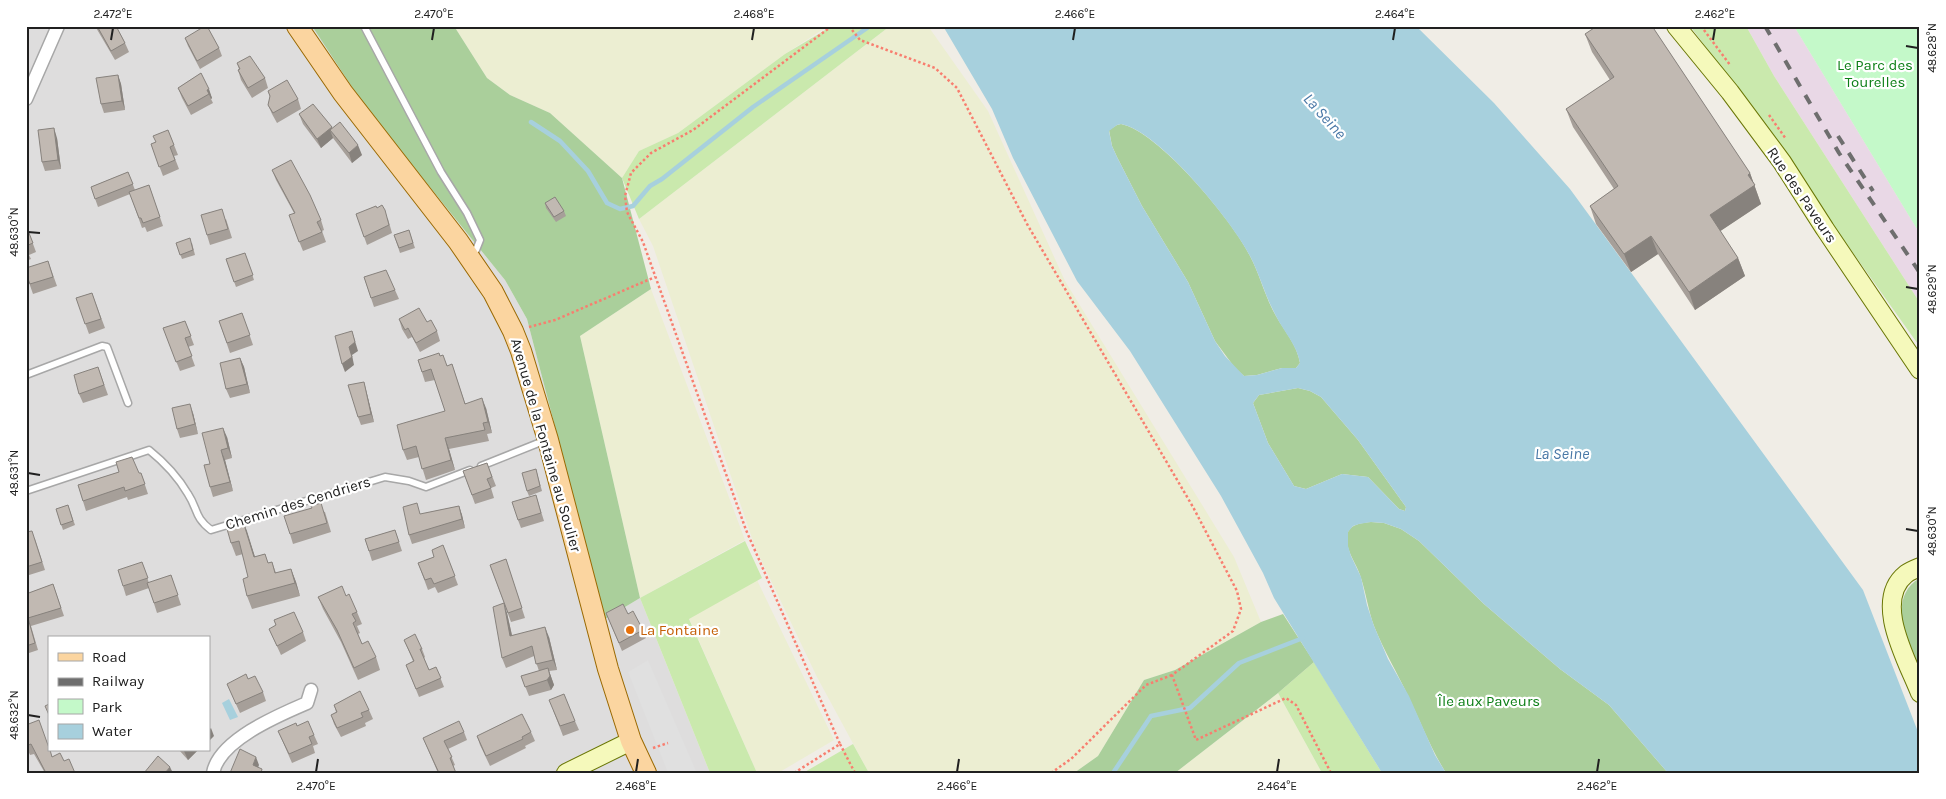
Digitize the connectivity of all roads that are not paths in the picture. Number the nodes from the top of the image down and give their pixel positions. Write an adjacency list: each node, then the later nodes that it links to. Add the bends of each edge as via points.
1 (58, 26): 5 (street)
2 (297, 26): 6 (main road, Avenue de la Fontaine au Soulier, via 343,93)
3 (364, 26): 6 (lane, via 480,240)
4 (1676, 26): 7 (street, Rue des Paveurs, via 1782,162)
5 (26, 99)
6 (469, 257): 10 (main road, Avenue de la Fontaine au Soulier, via 493,292 513,331)
7 (1920, 370)
8 (26, 375): 9 (lane, via 102,346 108,347)
9 (128, 403)
10 (548, 440): 11 (lane, Chemin des Cendriers, via 426,487 385,477 211,530 201,522 188,494 162,460 149,450); 15 (main road, Avenue de la Fontaine au Soulier, via 608,669)
11 (26, 491)
12 (1920, 567): 14 (street, via 1906,574 1897,584 1891,607 1892,622)
13 (311, 690): 16 (street, via 307,703 269,719 236,741 215,765)
14 (1920, 693)
15 (640, 745): 17 (street); 18 (main road, Avenue de la Fontaine au Soulier)
16 (213, 773)
17 (566, 773)
18 (646, 773)

